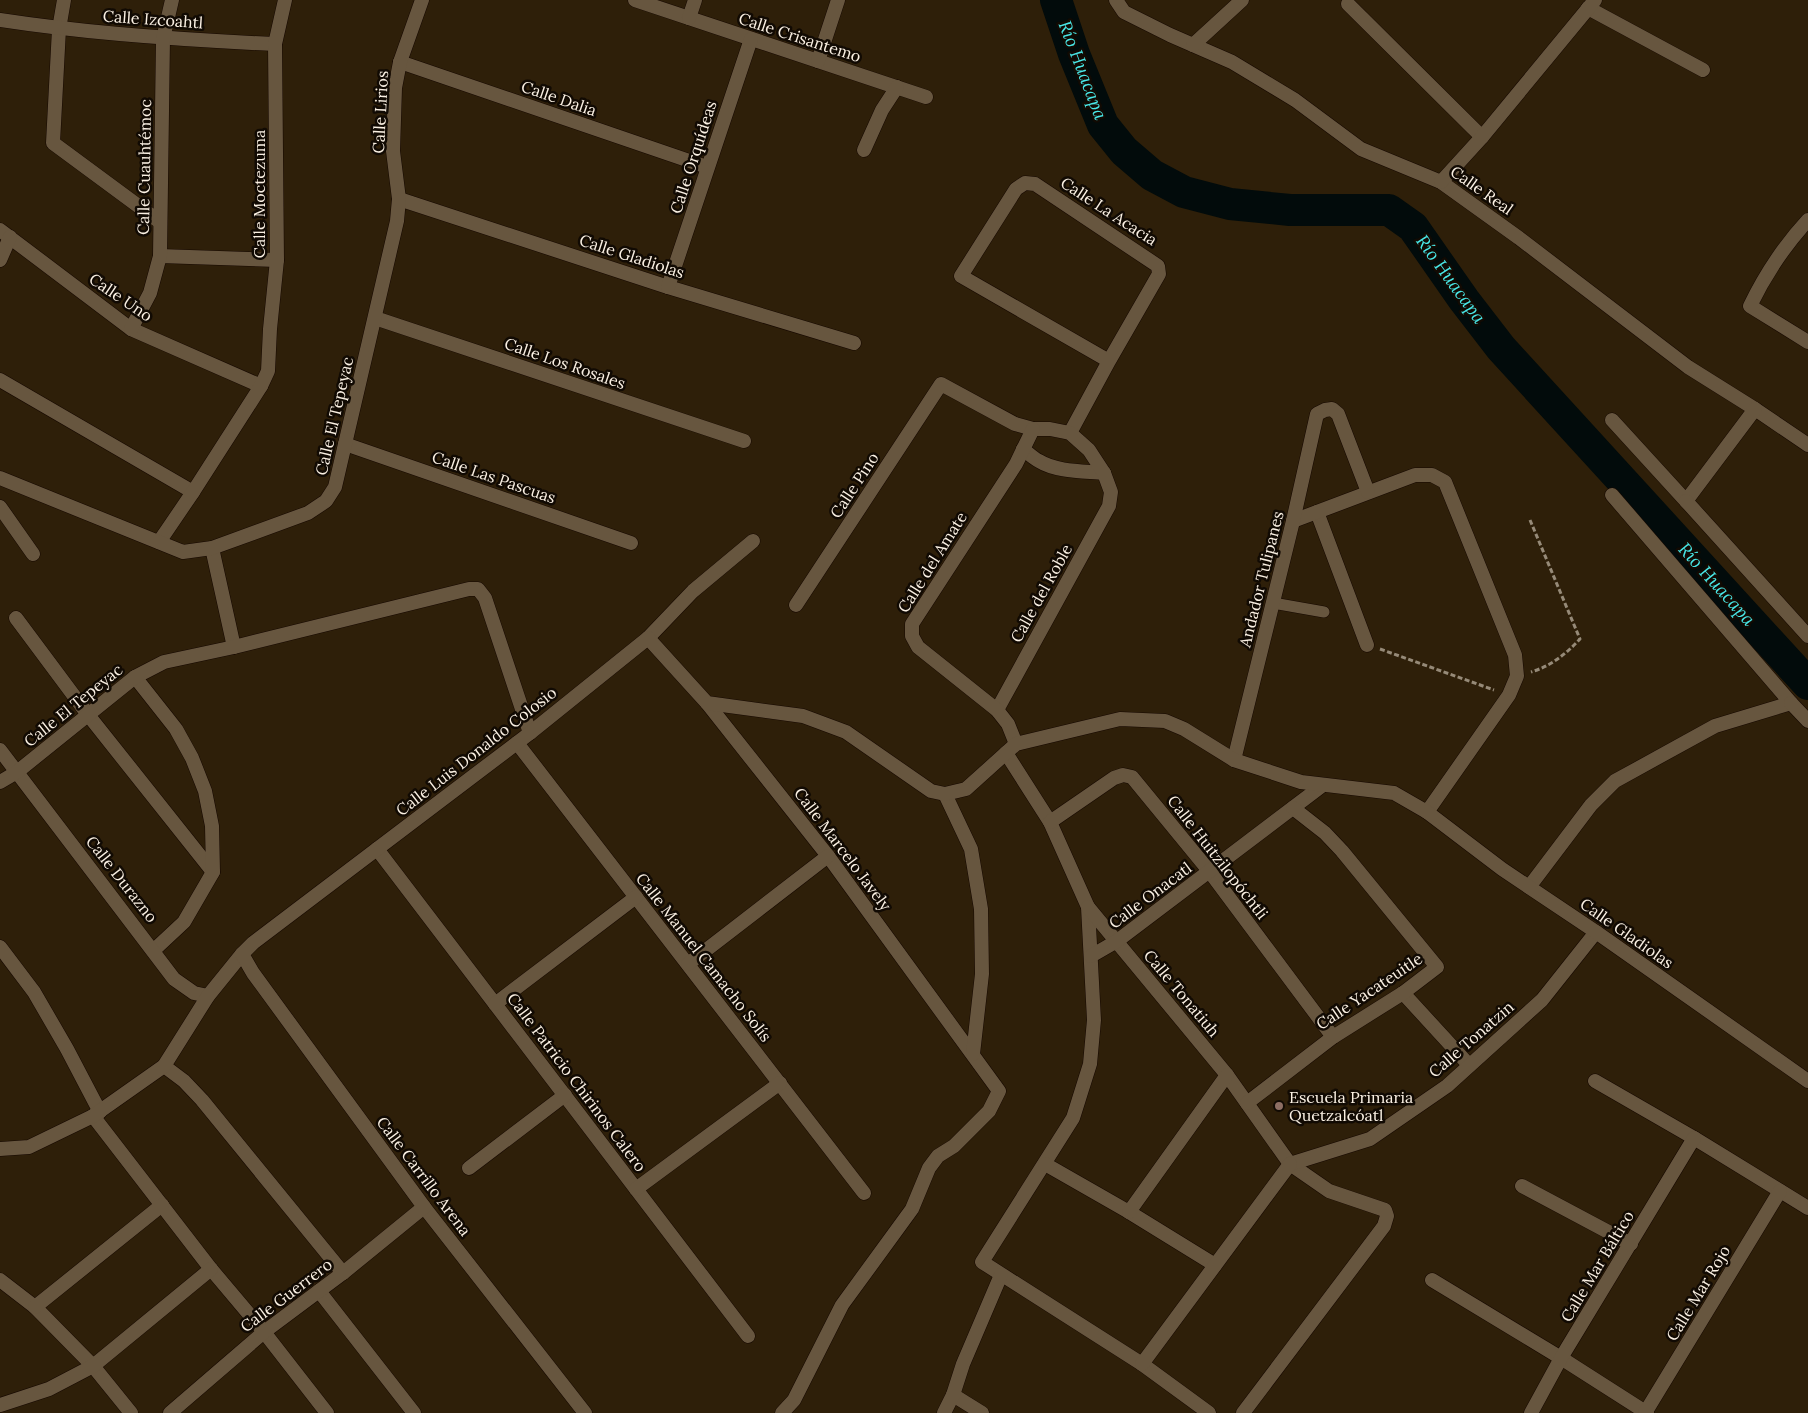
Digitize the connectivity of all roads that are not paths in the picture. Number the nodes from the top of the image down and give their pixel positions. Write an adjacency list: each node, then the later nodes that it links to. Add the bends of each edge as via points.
1 (64, 0): 14 (street)
2 (172, 0): 15 (street, Calle Cuauhtémoc)
3 (285, 0): 17 (street, Calle Moctezuma)
4 (422, 0): 20 (street, Calle Lirios)
5 (635, 0): 12 (street, Calle Crisantemo)
6 (695, 0): 12 (street)
7 (838, 0): 19 (street)
8 (1116, 0): 18 (street, Calle Real, via 1124,12)
9 (1242, 0): 18 (street)
10 (1593, 2): 21 (street); 24 (street)
11 (1348, 4): 24 (street)
12 (689, 18): 16 (street, Calle Crisantemo)
13 (0, 20): 14 (street, Calle Izcoahtl)
14 (59, 29): 15 (street, Calle Izcoahtl); 30 (street, via 53,143)
15 (163, 39): 17 (street, Calle Izcoahtl); 30 (street, Calle Cuauhtémoc)
16 (751, 39): 19 (street, Calle Crisantemo); 26 (street, Calle Orquídeas)
17 (274, 44): 34 (street, Calle Moctezuma)
18 (1193, 45): 27 (street, Calle Real, via 1232,62 1295,100 1361,149)
19 (818, 61): 22 (street, Calle Crisantemo)
20 (400, 62): 26 (street, Calle Dalia); 28 (street, Calle Lirios, via 395,88 393,151)
21 (1703, 70)
22 (897, 88): 23 (street, Calle Crisantemo); 25 (street, via 882,110)
23 (926, 97)
24 (1482, 138): 27 (street)
25 (864, 150)
26 (707, 167): 35 (street, Calle Orquídeas)
27 (1440, 182): 43 (street, Calle Real, via 1688,367)
28 (399, 199): 35 (street, Calle Gladiolas); 36 (street, Calle El Tepeyac)
29 (1808, 220): 38 (street, via 1790,239 1750,306)
30 (160, 222): 32 (street, Calle Cuauhtémoc)
31 (5, 234): 33 (street); 37 (street, Calle Uno)
32 (160, 256): 34 (street); 37 (street, Calle Cuauhtémoc, via 150,293)
33 (0, 260)
34 (277, 260): 42 (street, Calle Moctezuma, via 268,371)
35 (668, 287): 39 (street, Calle Gladiolas)
36 (375, 318): 47 (street, Calle Los Rosales); 48 (street, Calle El Tepeyac)
37 (131, 328): 42 (street, Calle Uno)
38 (1808, 342)
39 (854, 343)
40 (1109, 361): 40 (street, Calle La Acacia, via 1159,274 1158,266 1035,184 1025,184 1016,189 961,276); 46 (street, Calle La Acacia)
41 (0, 380): 53 (street)
42 (261, 386): 53 (street, Calle Moctezuma)
43 (1755, 409): 49 (street, Calle Real); 56 (street)
44 (1612, 420): 56 (street)
45 (1033, 429): 46 (street); 50 (street, Calle del Amate); 66 (street, Calle Pino, via 1015,424 941,384)
46 (1070, 433): 51 (street, via 1090,450)
47 (744, 441)
48 (345, 444): 62 (street, Calle Las Pascuas); 63 (street, Calle El Tepeyac, via 335,487 326,501 308,513)
49 (1808, 445)
50 (1023, 449): 51 (street, via 1039,462 1054,467); 76 (street, Calle del Amate, via 912,624 912,636 918,646)
51 (1104, 473): 76 (street, Calle del Roble, via 1111,492 1109,506)
52 (0, 478): 61 (street, Calle El Tepeyac)
53 (193, 492): 61 (street, Calle Moctezuma)
54 (1368, 492): 58 (street); 59 (street, Andador Tulipanes, via 1338,414 1332,408 1325,410 1317,414); 90 (street, via 1415,475 1432,475 1445,482 1515,655 1517,676 1509,695)
55 (1612, 495): 75 (street)
56 (1686, 501): 69 (street)
57 (0, 507): 64 (street)
58 (1317, 512): 59 (street); 71 (street)
59 (1293, 521): 65 (street, Andador Tulipanes)
60 (753, 541): 70 (street, Calle Luis Donaldo Colosio, via 693,590)
61 (159, 542): 63 (street, Calle El Tepeyac, via 183,552)
62 (631, 543)
63 (212, 548): 72 (street)
64 (33, 554)
65 (1273, 603): 67 (lane); 84 (street, Andador Tulipanes)
66 (796, 605)
67 (1324, 612)
68 (16, 618): 77 (street)
69 (1808, 636)
70 (648, 638): 74 (street, Calle Marcelo Javely); 79 (street, Calle Luis Donaldo Colosio)
71 (1367, 645)
72 (234, 647): 73 (street, Calle El Tepeyac, via 164,662); 79 (street, Calle El Tepeyac, via 478,589 485,598)
73 (135, 677): 77 (street, Calle El Tepeyac); 94 (street, via 176,729 192,758 205,791 212,826)
74 (707, 703): 88 (street, via 803,716 846,732 932,791); 93 (street, Calle Marcelo Javely)
75 (1791, 703): 78 (street); 96 (street, via 1715,726 1615,781 1591,804)
76 (997, 710): 81 (street, Calle del Amate, via 1008,724)
77 (89, 716): 85 (street, Calle El Tepeyac); 94 (street)
78 (1808, 721)
79 (530, 733): 80 (street, Calle Luis Donaldo Colosio)
80 (517, 743): 92 (street, Calle Luis Donaldo Colosio); 97 (street, Calle Manuel Camacho Solís)
81 (1016, 744): 83 (street); 84 (street, Calle Gladiolas, via 1120,720 1165,720)
82 (0, 750): 85 (street, Calle Durazno)
83 (1006, 754): 88 (street, via 966,789); 91 (street)
84 (1234, 760): 87 (street, Calle Gladiolas, via 1301,782)
85 (17, 772): 86 (street, Calle El Tepeyac); 102 (street, Calle Durazno)
86 (0, 782)
87 (1323, 785): 89 (street, Calle Onacatl); 90 (street, Calle Gladiolas, via 1394,793)
88 (945, 794): 110 (street, via 971,849 981,909 982,974)
89 (1293, 808): 95 (street, Calle Onacatl); 106 (street, Calle Yacateuitle, via 1342,851 1437,966)
90 (1427, 812): 96 (street, Calle Gladiolas)
91 (1050, 822): 95 (street, Calle Huitzilopóchtli, via 1114,778 1132,777); 98 (street)
92 (378, 849): 103 (street, Calle Luis Donaldo Colosio); 108 (street, Calle Patricio Chirinos Calero)
93 (828, 856): 105 (street); 110 (street, Calle Marcelo Javely)
94 (213, 872): 102 (street, via 184,922)
95 (1210, 872): 100 (street, Calle Onacatl); 109 (street, Calle Huitzilopóchtli)
96 (1529, 887): 99 (street, Calle Gladiolas)
97 (636, 897): 105 (street, Calle Manuel Camacho Solís); 108 (street)
98 (1088, 907): 100 (street, Calle Tonatiuh); 104 (street)
99 (1596, 932): 112 (street, Calle Tonatzin, via 1542,1000); 115 (street, Calle Gladiolas)
100 (1117, 941): 104 (street, Calle Onacatl); 113 (street, Calle Tonatiuh)
101 (0, 948): 119 (street, via 34,992 67,1049)
102 (154, 950): 107 (street, Calle Durazno, via 174,979 194,993)
103 (242, 954): 107 (street, Calle Luis Donaldo Colosio); 130 (street, Calle Carrillo Arena)
104 (1090, 956): 122 (street, via 1094,1020 1090,1064 1073,1118)
105 (688, 964): 116 (street, Calle Manuel Camacho Solís)
106 (1403, 994): 109 (street, Calle Yacateuitle); 112 (street)
107 (208, 996): 111 (street, Calle Luis Donaldo Colosio)
108 (495, 1004): 117 (street, Calle Patricio Chirinos Calero)
109 (1333, 1037): 118 (street, Calle Yacateuitle)
110 (972, 1054): 154 (street, Calle Marcelo Javely, via 999,1090 989,1112 954,1146 938,1156 929,1168 912,1209 842,1304 794,1400)
111 (164, 1066): 119 (street); 136 (street, via 202,1100)
112 (1469, 1066): 123 (street, Calle Tonatzin, via 1447,1086 1370,1139)
113 (1227, 1075): 118 (street, Calle Tonatiuh); 132 (street)
114 (1596, 1081): 120 (street)
115 (1808, 1082)
116 (780, 1083): 126 (street); 128 (street, Calle Manuel Camacho Solís)
117 (565, 1095): 124 (street); 126 (street, Calle Patricio Chirinos Calero)
118 (1247, 1103): 123 (street, Calle Tonatiuh)
119 (97, 1114): 121 (street, via 29,1147); 129 (street)
120 (1694, 1138): 127 (street); 133 (street, Calle Mar Báltico)
121 (0, 1149)
122 (1045, 1164): 132 (street); 137 (street, via 982,1262)
123 (1290, 1164): 134 (street); 158 (street, via 1329,1191 1385,1210 1387,1216 1384,1226)
124 (469, 1168)
125 (1522, 1186): 133 (street)
126 (636, 1189): 143 (street, Calle Patricio Chirinos Calero)
127 (1780, 1191): 131 (street); 160 (street, Calle Mar Rojo)
128 (864, 1193)
129 (162, 1205): 135 (street); 141 (street)
130 (424, 1207): 136 (street, Calle Guerrero); 153 (street, Calle Carrillo Arena)
131 (1808, 1208)
132 (1129, 1212): 134 (street)
133 (1631, 1244): 144 (street, Calle Mar Báltico)
134 (1215, 1265): 145 (street)
135 (211, 1269): 142 (street); 146 (street)
136 (343, 1273): 140 (street, Calle Guerrero)
137 (1001, 1274): 145 (street); 147 (street)
138 (0, 1280): 141 (street)
139 (1432, 1280): 144 (street)
140 (319, 1291): 142 (street, Calle Guerrero); 152 (street)
141 (34, 1307): 146 (street)
142 (264, 1332): 150 (street, Calle Guerrero); 151 (street)
143 (748, 1336)
144 (1561, 1358): 159 (street, Calle Mar Báltico); 160 (street)
145 (1142, 1364): 157 (street)
146 (93, 1366): 148 (street, via 50,1389); 149 (street)
147 (953, 1395): 155 (street); 156 (street)
148 (0, 1405)
149 (131, 1413)
150 (170, 1413)
151 (327, 1413)
152 (414, 1413)
153 (585, 1413)
154 (782, 1413)
155 (944, 1413)
156 (982, 1413)
157 (1209, 1413)
158 (1242, 1413)
159 (1531, 1413)
160 (1646, 1413)

